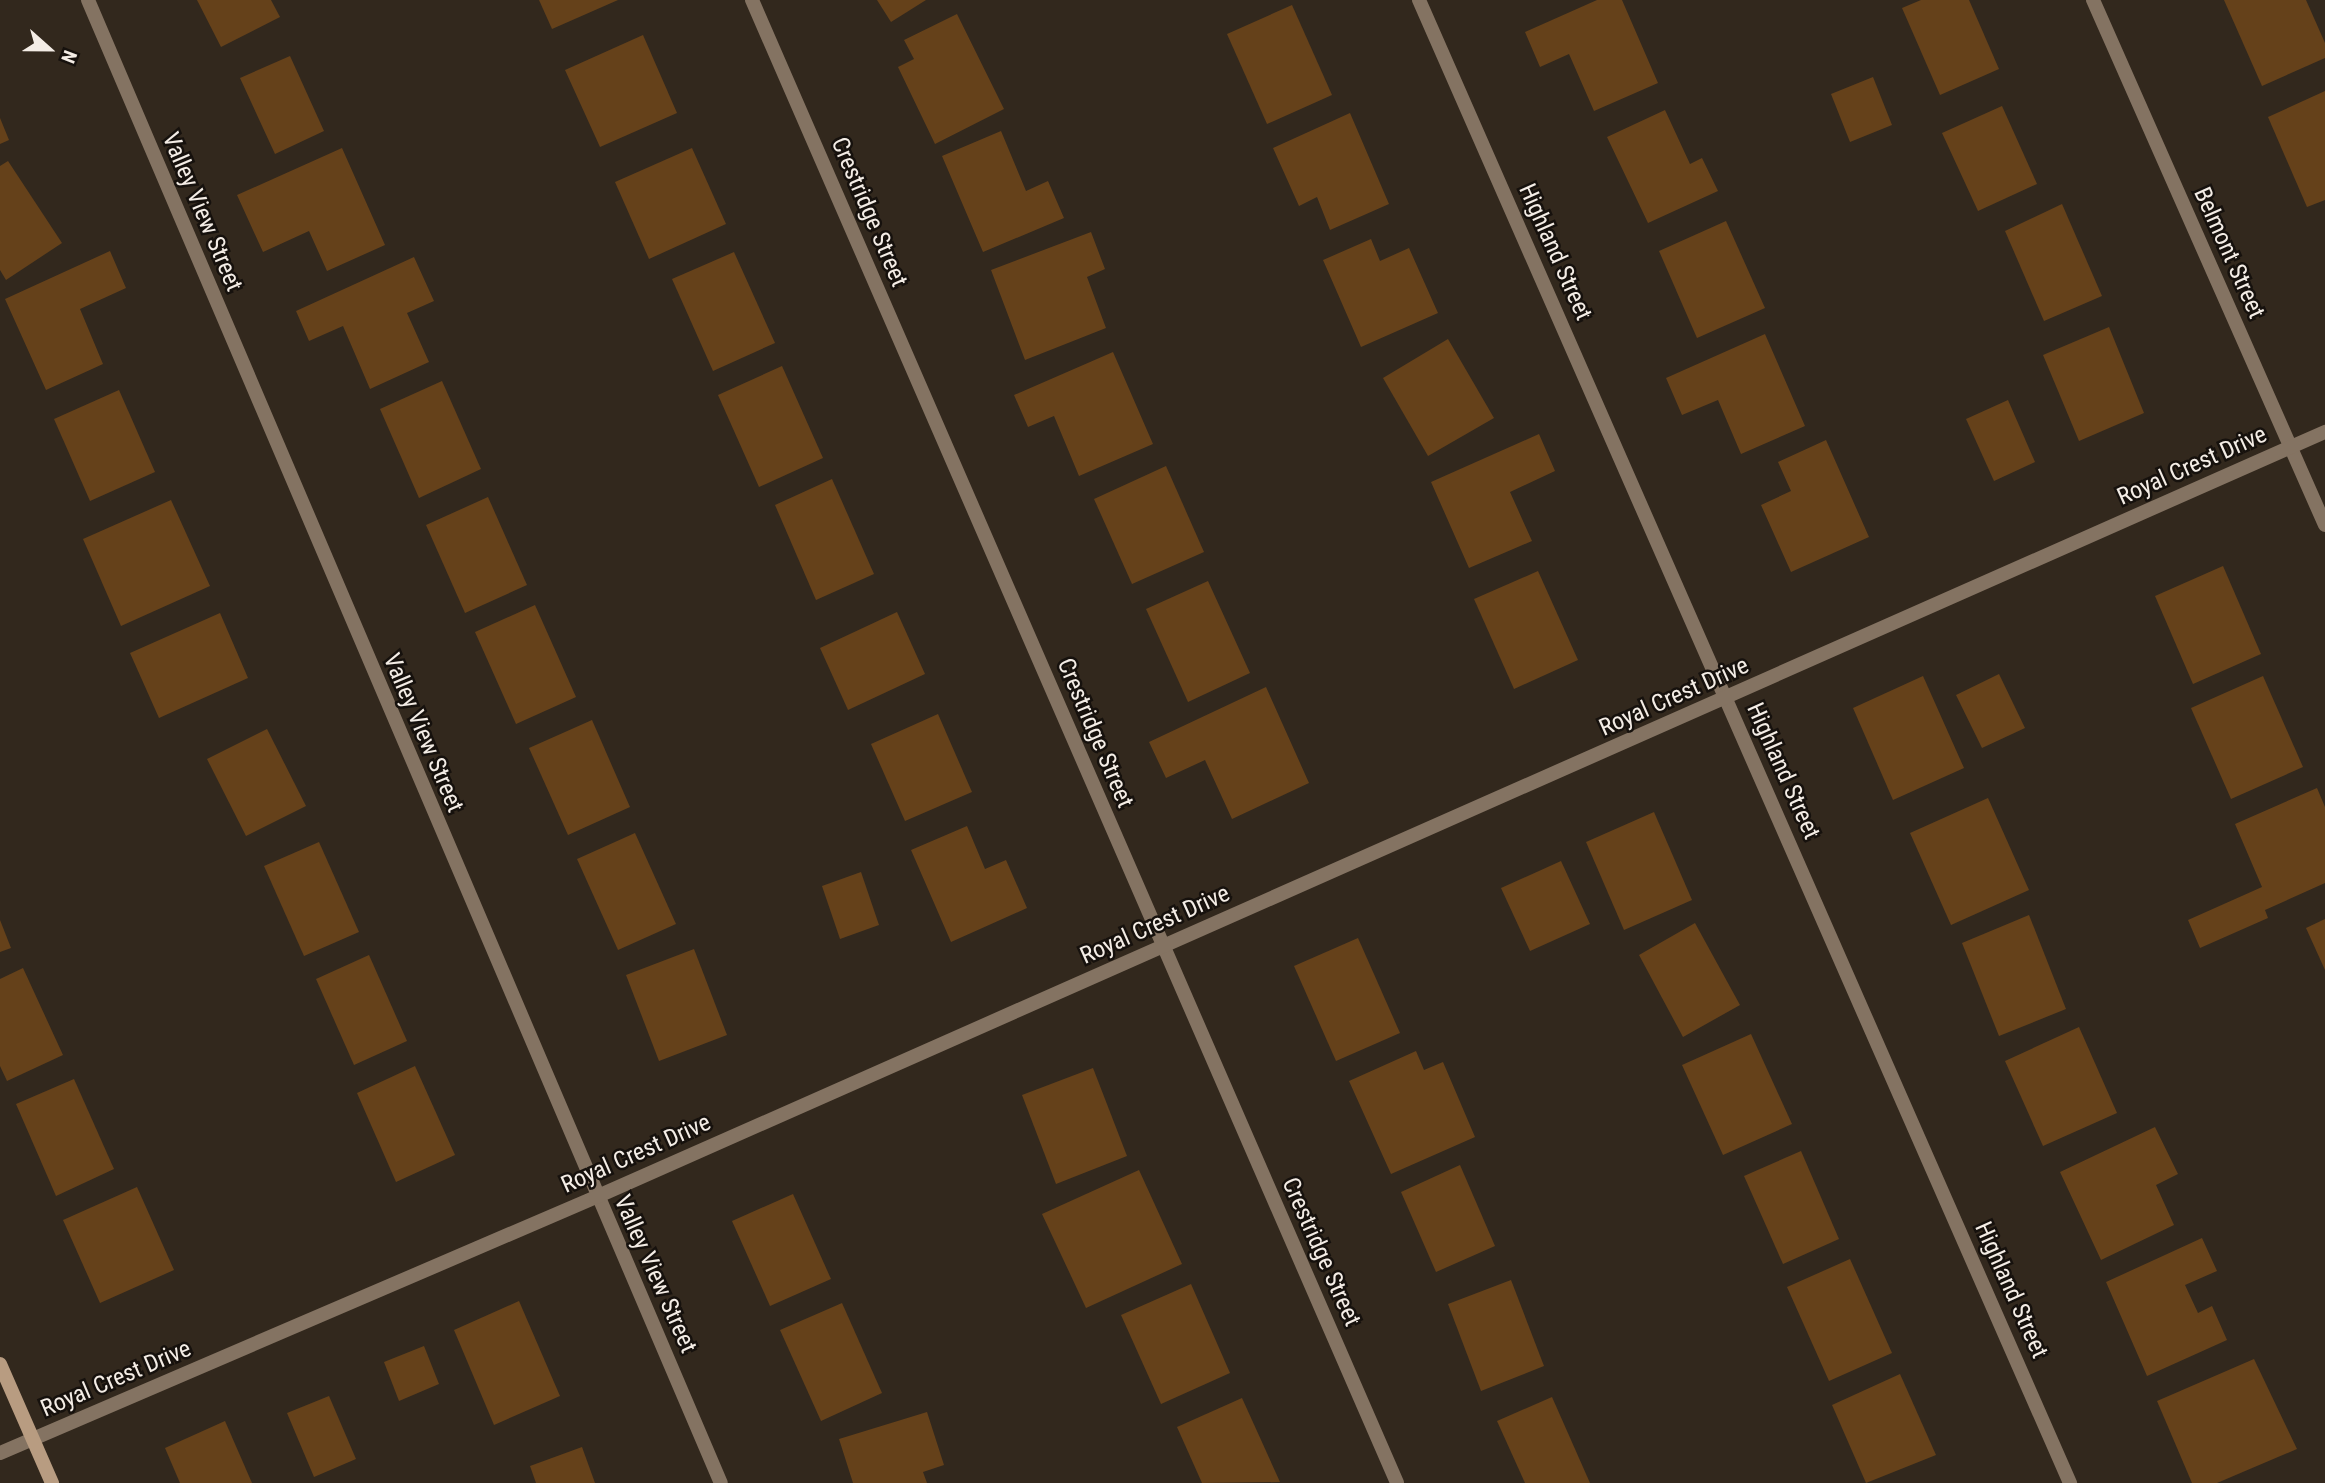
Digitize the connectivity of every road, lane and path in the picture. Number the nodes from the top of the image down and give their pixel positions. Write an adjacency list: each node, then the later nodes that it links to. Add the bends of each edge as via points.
1 (88, 0): 10 (street, Valley View Street)
2 (752, 0): 9 (street, Crestridge Street)
3 (1419, 0): 8 (street, Highland Street)
4 (2093, 0): 6 (street, Belmont Street)
5 (2325, 432): 6 (street, Royal Crest Drive)
6 (2290, 447): 7 (street, Belmont Street); 8 (street, Royal Crest Drive)
7 (2325, 525)
8 (1727, 699): 9 (street, Royal Crest Drive); 17 (street, Highland Street)
9 (1163, 946): 10 (street, Royal Crest Drive); 16 (street, Crestridge Street)
10 (596, 1196): 12 (street, Royal Crest Drive); 15 (street, Valley View Street)
11 (0, 1364): 12 (street)
12 (32, 1439): 13 (street, Royal Crest Drive); 14 (street)
13 (0, 1453)
14 (52, 1483)
15 (721, 1483)
16 (1397, 1483)
17 (2070, 1483)

